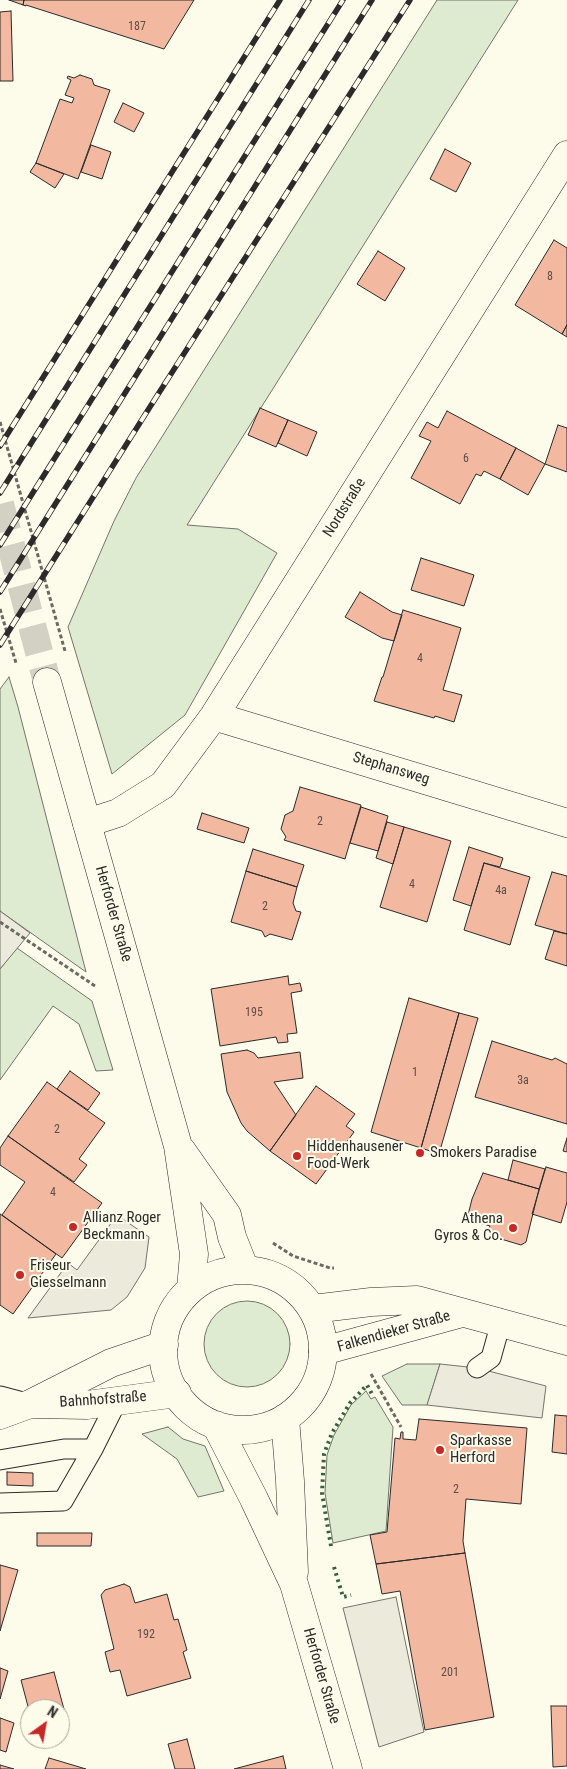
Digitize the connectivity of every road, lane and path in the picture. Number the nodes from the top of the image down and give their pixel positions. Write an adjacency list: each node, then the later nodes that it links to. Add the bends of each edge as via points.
1 (567, 155): 5 (street, Nordstraße)
2 (0, 422): 3 (path)
3 (66, 656)
4 (48, 682): 6 (street, Herforder Straße)
5 (214, 716): 6 (street, Nordstraße, via 163,785 118,813); 7 (street, Stephansweg)
6 (87, 823): 10 (street, Herforder Straße)
7 (567, 823)
8 (0, 922): 9 (path)
9 (100, 990)
10 (178, 1146): 13 (street, Herforder Straße, via 227,1215); 14 (street, Herforder Straße, via 194,1254)
11 (269, 1240): 12 (path, via 294,1256 330,1268)
12 (339, 1267)
13 (245, 1270): 14 (street, via 207,1278); 15 (street, via 266,1273 284,1281)
14 (191, 1289): 19 (street, via 172,1313)
15 (312, 1309): 16 (street, Falkendieker Straße, via 417,1300); 20 (street, via 319,1322)
16 (464, 1312): 17 (street, Falkendieker Straße); 20 (street, Falkendieker Straße)
17 (501, 1322): 18 (street, Falkendieker Straße); 22 (lane, via 491,1358)
18 (567, 1341)
19 (164, 1346): 23 (street, via 169,1379); 26 (street, Bahnhofstraße, via 111,1363)
20 (324, 1351): 28 (street, via 312,1391)
21 (367, 1367): 30 (path)
22 (477, 1368)
23 (177, 1393): 25 (street, Bahnhofstraße); 29 (street, via 187,1407)
24 (0, 1396): 26 (lane)
25 (117, 1401): 26 (street, Bahnhofstraße, via 87,1405); 31 (lane)
26 (30, 1404): 27 (street, Bahnhofstraße)
27 (0, 1415)
28 (285, 1418): 29 (street, via 263,1427 240,1430); 34 (street, Herforder Straße)
29 (216, 1424): 34 (street, Herforder Straße)
30 (401, 1427)
31 (93, 1449): 32 (lane); 33 (lane, via 63,1501)
32 (0, 1460)
33 (0, 1503)
34 (294, 1584): 35 (street, Herforder Straße)
35 (348, 1769)

